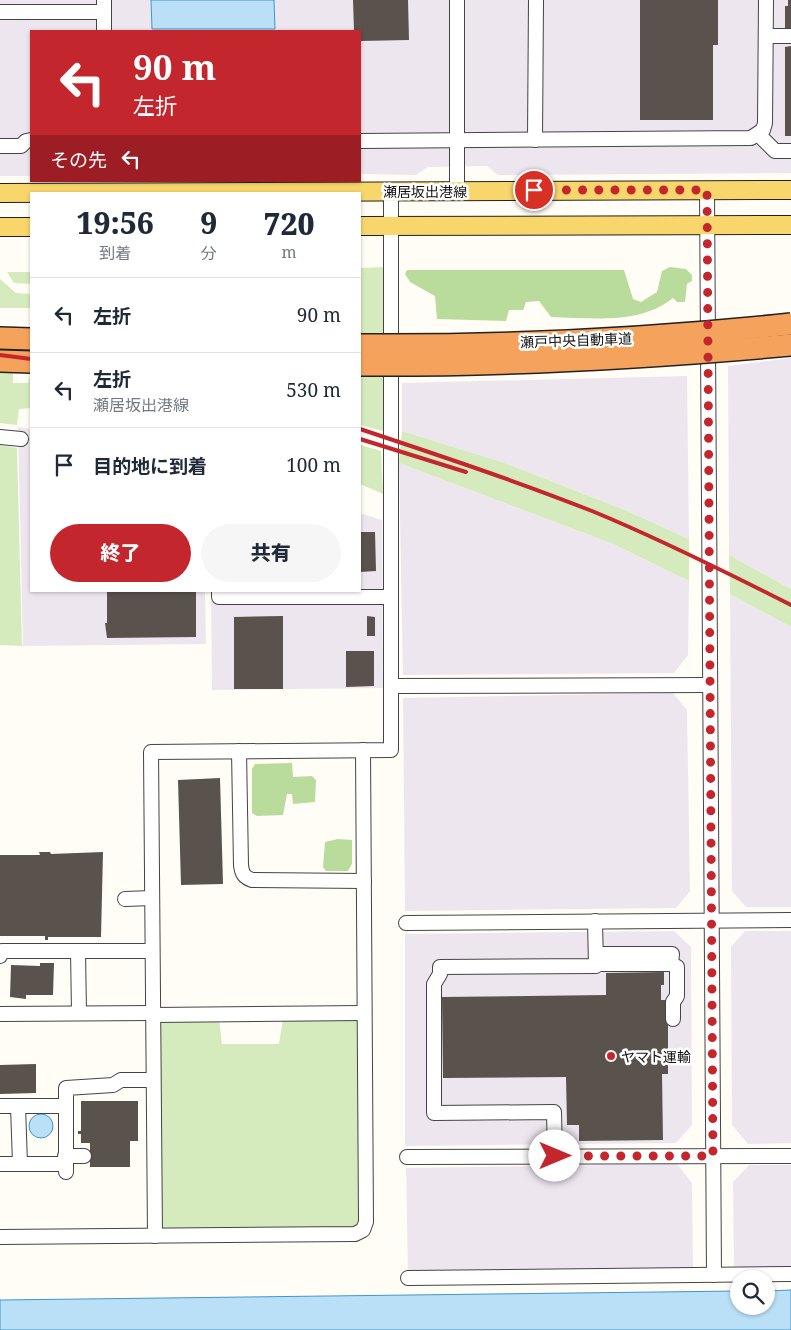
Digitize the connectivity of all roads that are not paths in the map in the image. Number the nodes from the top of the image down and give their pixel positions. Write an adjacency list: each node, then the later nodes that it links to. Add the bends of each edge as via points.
1 (457, 0): 13 (street)
2 (536, 0): 11 (street)
3 (766, 0): 7 (street)
4 (104, 6): 5 (street); 6 (street)
5 (0, 12)
6 (104, 30)
7 (766, 36): 8 (street); 9 (street, via 765,123 764,130)
8 (791, 36)
9 (758, 134): 11 (street, via 740,139); 15 (street, via 775,152)
10 (30, 140): 14 (street, via 20,146)
11 (535, 140): 13 (street)
12 (361, 141): 13 (street)
13 (457, 142): 16 (street)
14 (0, 146)
15 (791, 152)
16 (456, 190): 17 (main road, 瀬居坂出港線); 19 (main road, 瀬居坂出港線)
17 (707, 190): 18 (main road, 瀬居坂出港線); 26 (street)
18 (791, 190)
19 (391, 191): 20 (main road, 瀬居坂出港線); 25 (street)
20 (196, 192)
21 (0, 193): 22 (main road, 瀬居坂出港線)
22 (30, 193)
23 (791, 225): 26 (main road)
24 (361, 226): 25 (main road)
25 (391, 226): 26 (main road); 40 (street)
26 (707, 226): 41 (street)
27 (0, 227): 28 (main road)
28 (30, 227)
29 (791, 324): 32 (highway, 瀬戸中央自動車道, bridge, via 682,336)
30 (0, 338): 31 (highway)
31 (30, 338)
32 (361, 345)
33 (791, 345): 36 (highway, 瀬戸中央自動車道, bridge, via 556,362)
34 (0, 362): 35 (highway)
35 (30, 362)
36 (361, 365)
37 (0, 437): 38 (street)
38 (21, 439)
39 (219, 592): 40 (street, via 219,597)
40 (391, 597): 42 (street)
41 (710, 685): 42 (street); 48 (street)
42 (391, 686): 43 (street, via 391,750)
43 (363, 750): 44 (street); 45 (street)
44 (239, 751): 45 (street, via 241,872 246,878); 46 (street, via 151,752)
45 (364, 881): 57 (street)
46 (152, 898): 47 (street); 53 (street)
47 (125, 899)
48 (711, 920): 49 (street); 50 (street); 67 (street)
49 (791, 920)
50 (595, 921): 51 (street); 55 (street)
51 (406, 923)
52 (78, 951): 53 (street); 54 (street, via 2,951); 56 (street)
53 (152, 951): 59 (street)
54 (0, 956)
55 (596, 959): 60 (street, via 677,967); 66 (street, via 596,966 440,967 434,984 434,1113 554,1112)
56 (79, 1013): 58 (street); 59 (street)
57 (364, 1013): 59 (street); 73 (street, via 366,1222 363,1230 355,1234)
58 (0, 1014)
59 (153, 1014): 61 (street)
60 (673, 1019)
61 (153, 1080): 64 (street, via 70,1086 66,1088); 73 (street)
62 (21, 1103): 63 (street); 64 (street); 71 (street)
63 (0, 1106)
64 (64, 1106): 72 (street)
65 (84, 1156): 72 (street)
66 (555, 1156): 67 (street); 69 (street)
67 (713, 1156): 68 (street); 76 (street)
68 (791, 1156)
69 (407, 1157)
70 (0, 1164): 71 (street)
71 (20, 1164): 72 (street)
72 (65, 1164)
73 (154, 1236): 74 (street)
74 (0, 1237)
75 (791, 1274): 76 (street)
76 (714, 1275): 77 (street)
77 (408, 1278)

